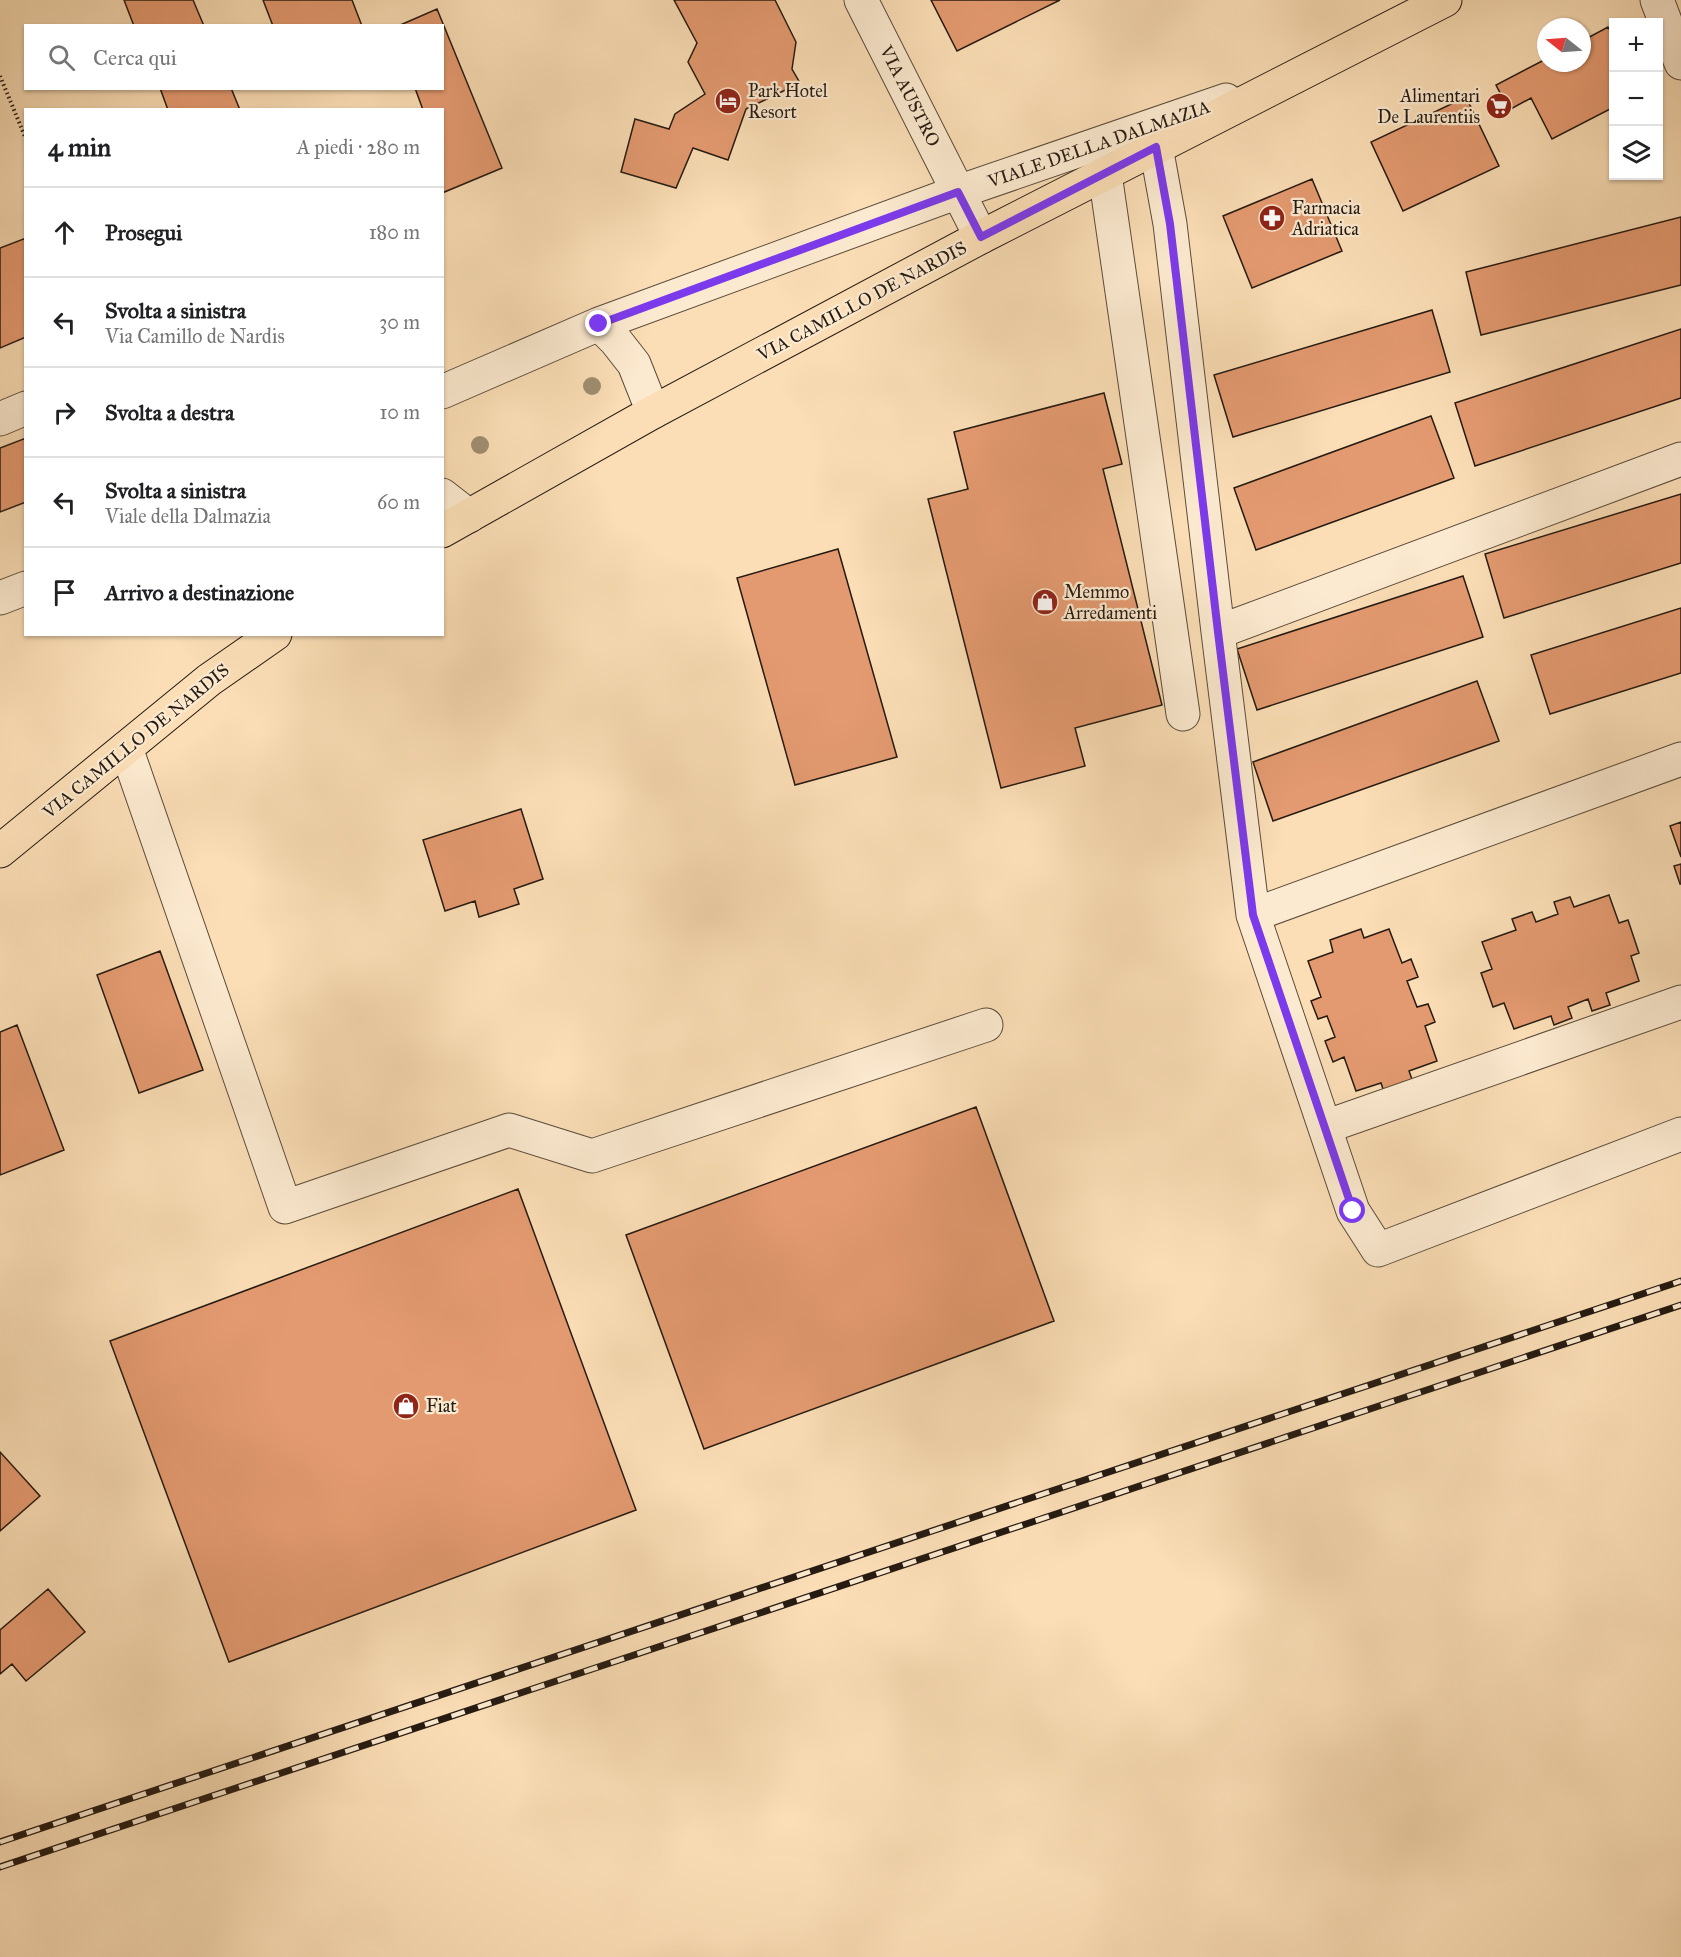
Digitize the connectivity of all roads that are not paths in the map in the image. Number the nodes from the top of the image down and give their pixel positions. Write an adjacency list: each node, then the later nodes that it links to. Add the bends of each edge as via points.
1 (861, 0): 8 (street, VIA AUSTRO)
2 (1445, 0): 5 (main road, VIA CAMILLO DE NARDIS)
3 (1656, 0): 4 (street)
4 (1681, 63)
5 (1287, 79): 6 (main road, VIA CAMILLO DE NARDIS); 8 (street, VIALE DELLA DALMAZIA)
6 (1156, 147): 7 (main road, VIA CAMILLO DE NARDIS); 20 (street, via 1170,224)
7 (1104, 174): 9 (main road, VIA CAMILLO DE NARDIS); 24 (street)
8 (958, 192): 9 (street, VIA AUSTRO); 10 (street, VIALE DELLA DALMAZIA)
9 (981, 237): 13 (main road, VIA CAMILLO DE NARDIS)
10 (599, 324): 11 (street, VIALE DELLA DALMAZIA); 13 (street, via 634,364)
11 (444, 391)
12 (24, 409): 14 (street)
13 (652, 412): 17 (main road, VIA CAMILLO DE NARDIS)
14 (0, 419)
15 (1681, 459): 20 (street)
16 (444, 499): 17 (street)
17 (456, 524)
18 (24, 589): 19 (street)
19 (0, 598)
20 (1218, 632): 28 (street)
21 (245, 636): 23 (street)
22 (272, 636): 23 (main road, VIA CAMILLO DE NARDIS)
23 (209, 680): 25 (main road, VIA CAMILLO DE NARDIS)
24 (1183, 714)
25 (126, 748): 27 (main road, VIA CAMILLO DE NARDIS); 30 (street, via 285,1207 509,1130 592,1156)
26 (1681, 759): 28 (street)
27 (0, 851)
28 (1253, 915): 31 (street)
29 (1681, 1002): 31 (street)
30 (986, 1025)
31 (1324, 1127): 32 (street, via 1353,1211 1378,1250)
32 (1681, 1134)

